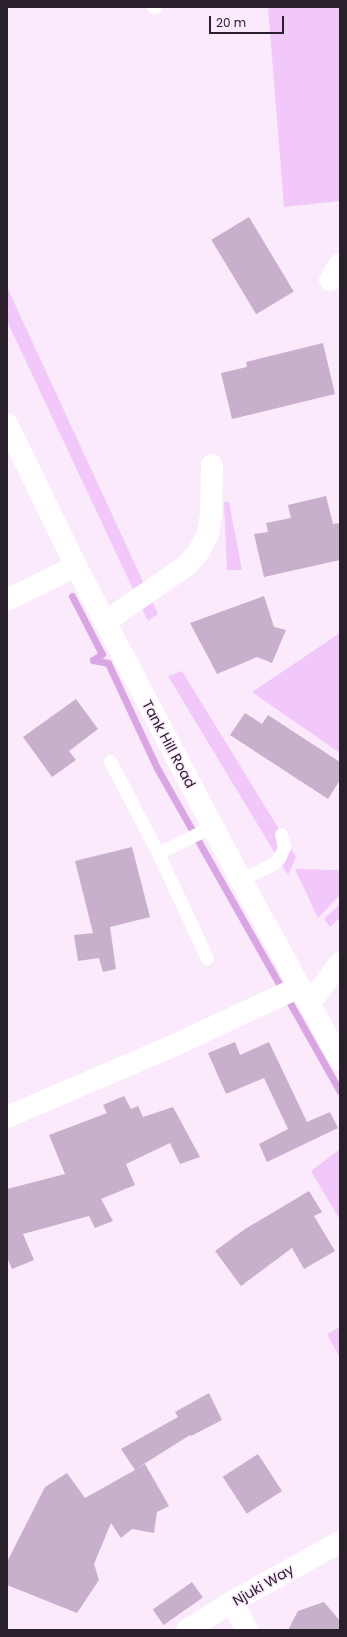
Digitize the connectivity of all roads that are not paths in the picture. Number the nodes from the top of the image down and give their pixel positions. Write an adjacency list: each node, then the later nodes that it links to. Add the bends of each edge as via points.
1 (7, 424): 3 (street, Tank Hill Road)
2 (212, 464): 5 (street, via 211,516 208,534 199,551 182,569)
3 (76, 566): 4 (street); 5 (street, Tank Hill Road)
4 (7, 600)
5 (105, 622): 7 (street, Tank Hill Road)
6 (110, 761): 9 (lane)
7 (213, 826): 9 (lane); 10 (street, Tank Hill Road)
8 (281, 834): 10 (lane, via 284,847 279,858 273,864)
9 (158, 853): 11 (lane)
10 (241, 880): 13 (street, Tank Hill Road)
11 (207, 958)
12 (340, 963): 13 (street)
13 (304, 995): 14 (street, Tank Hill Road); 16 (street, via 176,1044)
14 (334, 1037): 15 (street, Tank Hill Road)
15 (340, 1059)
16 (7, 1117)
17 (340, 1542): 18 (street, Njuki Way)
18 (232, 1602): 19 (street, Njuki Way); 20 (street)
19 (187, 1630)
20 (247, 1630)

